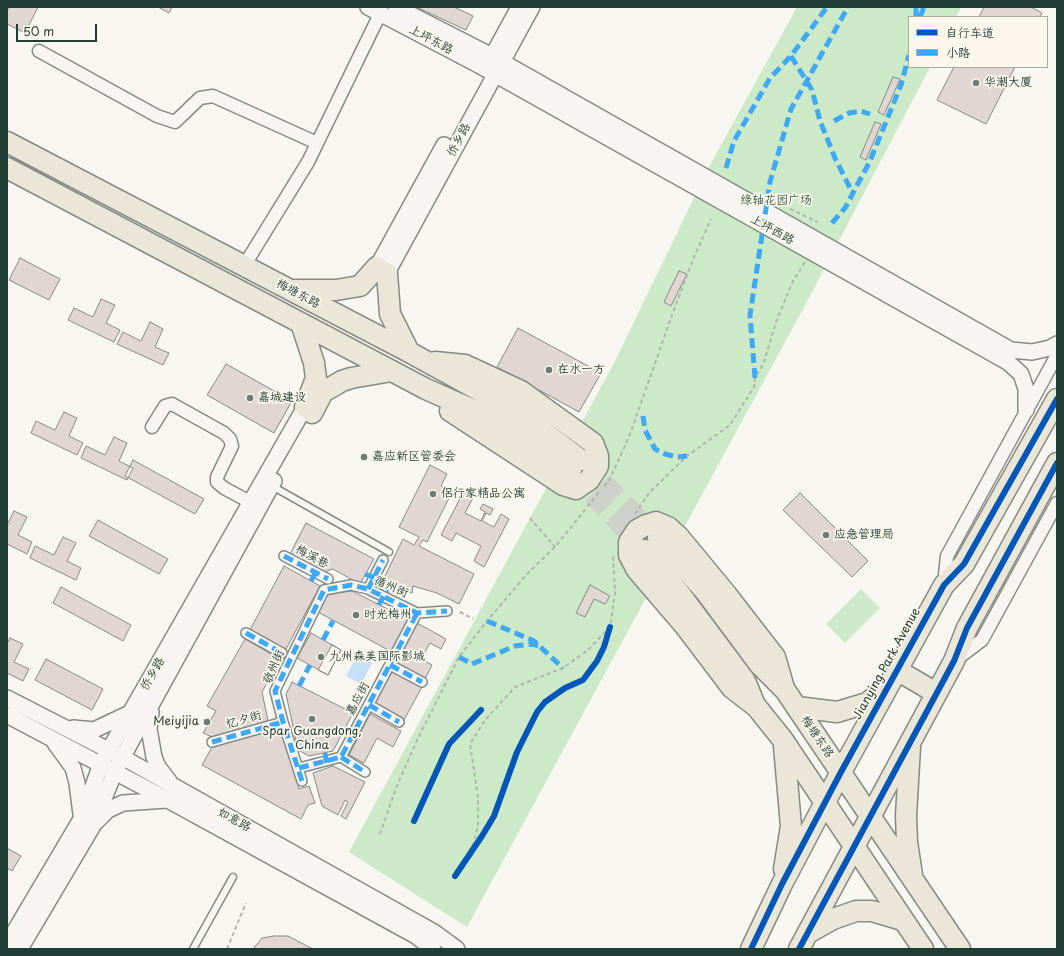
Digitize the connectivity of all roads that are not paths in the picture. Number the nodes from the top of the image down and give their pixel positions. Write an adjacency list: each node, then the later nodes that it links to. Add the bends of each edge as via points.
1 (396, 7): 6 (street, 上坪东路)
2 (519, 7): 6 (street, 侨乡路)
3 (532, 7): 6 (street, 侨乡路)
4 (374, 12): 6 (street, 上坪东路); 8 (street)
5 (39, 52): 8 (street, via 157,116 175,122 200,98 214,96)
6 (493, 65): 11 (street, 侨乡路); 17 (street, 上坪西路)
7 (7, 142): 10 (main road, 梅塘东路)
8 (317, 143): 10 (street)
9 (7, 168): 13 (main road, 梅塘东路)
10 (244, 266): 12 (main road, 梅塘东路)
11 (382, 270): 12 (main road, via 360,286 336,290); 15 (main road, via 390,314)
12 (290, 290): 15 (main road, 梅塘东路)
13 (301, 323): 19 (main road, 梅塘东路); 22 (main road, via 314,363 316,378)
14 (1057, 344): 17 (street)
15 (409, 352): 18 (main road, 梅塘东路)
16 (1057, 355): 23 (street)
17 (1010, 357): 23 (street, via 1021,374 1026,389)
18 (427, 361): 20 (main road, 梅塘东路, via 513,409 576,465 500,422); 20 (main road, via 465,365 521,391 593,443 598,456 598,466 589,480 576,488 563,485 449,410)
19 (392, 371): 20 (main road, 梅塘东路); 22 (main road, via 342,381 323,392)
20 (426, 390)
21 (1057, 399): 33 (main road, Jianying Park Avenue, via 964,564)
22 (308, 410): 26 (street, 侨乡路); 27 (street, 侨乡路)
23 (1026, 410): 33 (street, via 947,556)
24 (152, 427): 27 (street, via 165,406 172,404 224,433 230,438 232,446 217,482)
25 (1057, 462): 40 (main road, via 967,628)
26 (272, 486): 29 (lane); 48 (street, 侨乡路)
27 (250, 502): 52 (street, 侨乡路)
28 (1057, 503): 40 (street, via 982,640)
29 (389, 552)
30 (284, 556): 32 (street, 梅溪巷)
31 (384, 560): 34 (street)
32 (328, 579)
33 (944, 585): 42 (main road, Jianying Park Avenue)
34 (368, 589): 35 (street, 循州街, via 351,585); 37 (street, 循州街)
35 (324, 590): 54 (street, 敬州街, via 275,691)
36 (447, 611): 37 (street, 循州街)
37 (417, 613): 41 (street, 嘉应街)
38 (246, 633): 39 (street)
39 (282, 653)
40 (954, 661): 46 (main road)
41 (390, 665): 43 (street); 49 (street, 嘉应街)
42 (897, 670): 44 (main road, Jianying Park Avenue); 46 (main road)
43 (422, 682)
44 (886, 689): 51 (main road, via 867,703 837,712); 68 (main road, Jianying Park Avenue)
45 (785, 690): 50 (main road, 梅塘东路, via 760,665 705,592 651,544 680,594 745,681); 50 (main road, via 775,657 679,537 668,527 656,522 646,524 637,530 629,542 629,555 637,570 732,688); 51 (main road, 梅塘东路)
46 (936, 693): 59 (main road)
47 (7, 698): 56 (street, 如意路)
48 (153, 702): 62 (street, 侨乡路); 70 (street, via 149,729 154,757)
49 (369, 705): 55 (street); 63 (street, 嘉应街)
50 (755, 705): 58 (main road, 梅塘东路)
51 (797, 706): 68 (main road, 梅塘东路)
52 (130, 713): 56 (street, via 94,730); 61 (street, 侨乡路)
53 (7, 715): 57 (street, 如意路)
54 (283, 722): 60 (street, 忆夕街); 65 (street, 敬州街)
55 (399, 722)
56 (63, 726): 61 (street, 如意路)
57 (50, 738): 64 (street, 如意路); 73 (street, via 73,768)
58 (783, 740): 71 (main road, 梅塘东路); 77 (main road, via 791,826)
59 (910, 740): 72 (main road); 76 (main road, via 906,816)
60 (212, 742)
61 (109, 750): 62 (street, 如意路); 64 (street, 侨乡路)
62 (122, 757): 66 (street, 侨乡路); 70 (street, 如意路)
63 (341, 757): 65 (street); 67 (street)
64 (101, 764): 66 (street, 如意路); 73 (street, 侨乡路)
65 (299, 768): 69 (street, 敬州街)
66 (115, 771): 70 (street, 如意路); 73 (street, 侨乡路)
67 (365, 772)
68 (841, 772): 71 (main road, Jianying Park Avenue); 72 (main road, 梅塘东路)
69 (302, 781)
70 (171, 793): 73 (street, via 123,803); 83 (street, 如意路, via 416,936); 84 (street, 如意路, via 434,932)
71 (825, 803): 74 (main road, 梅塘东路); 77 (main road, Jianying Park Avenue)
72 (870, 816): 74 (main road); 76 (main road, 梅塘东路)
73 (88, 821): 80 (street, 侨乡路); 81 (street, 侨乡路)
74 (853, 846): 78 (main road, 梅塘东路); 79 (main road)
75 (233, 877): 82 (lane)
76 (913, 881): 87 (main road, 梅塘东路)
77 (782, 884): 85 (main road, Jianying Park Avenue)
78 (902, 920): 79 (main road, via 872,911 856,911 833,919); 86 (main road, 梅塘东路)
79 (803, 941)
80 (7, 944)
81 (20, 949)
82 (193, 949)
83 (433, 949)
84 (457, 949)
85 (751, 949)
86 (923, 949)
87 (960, 949)

